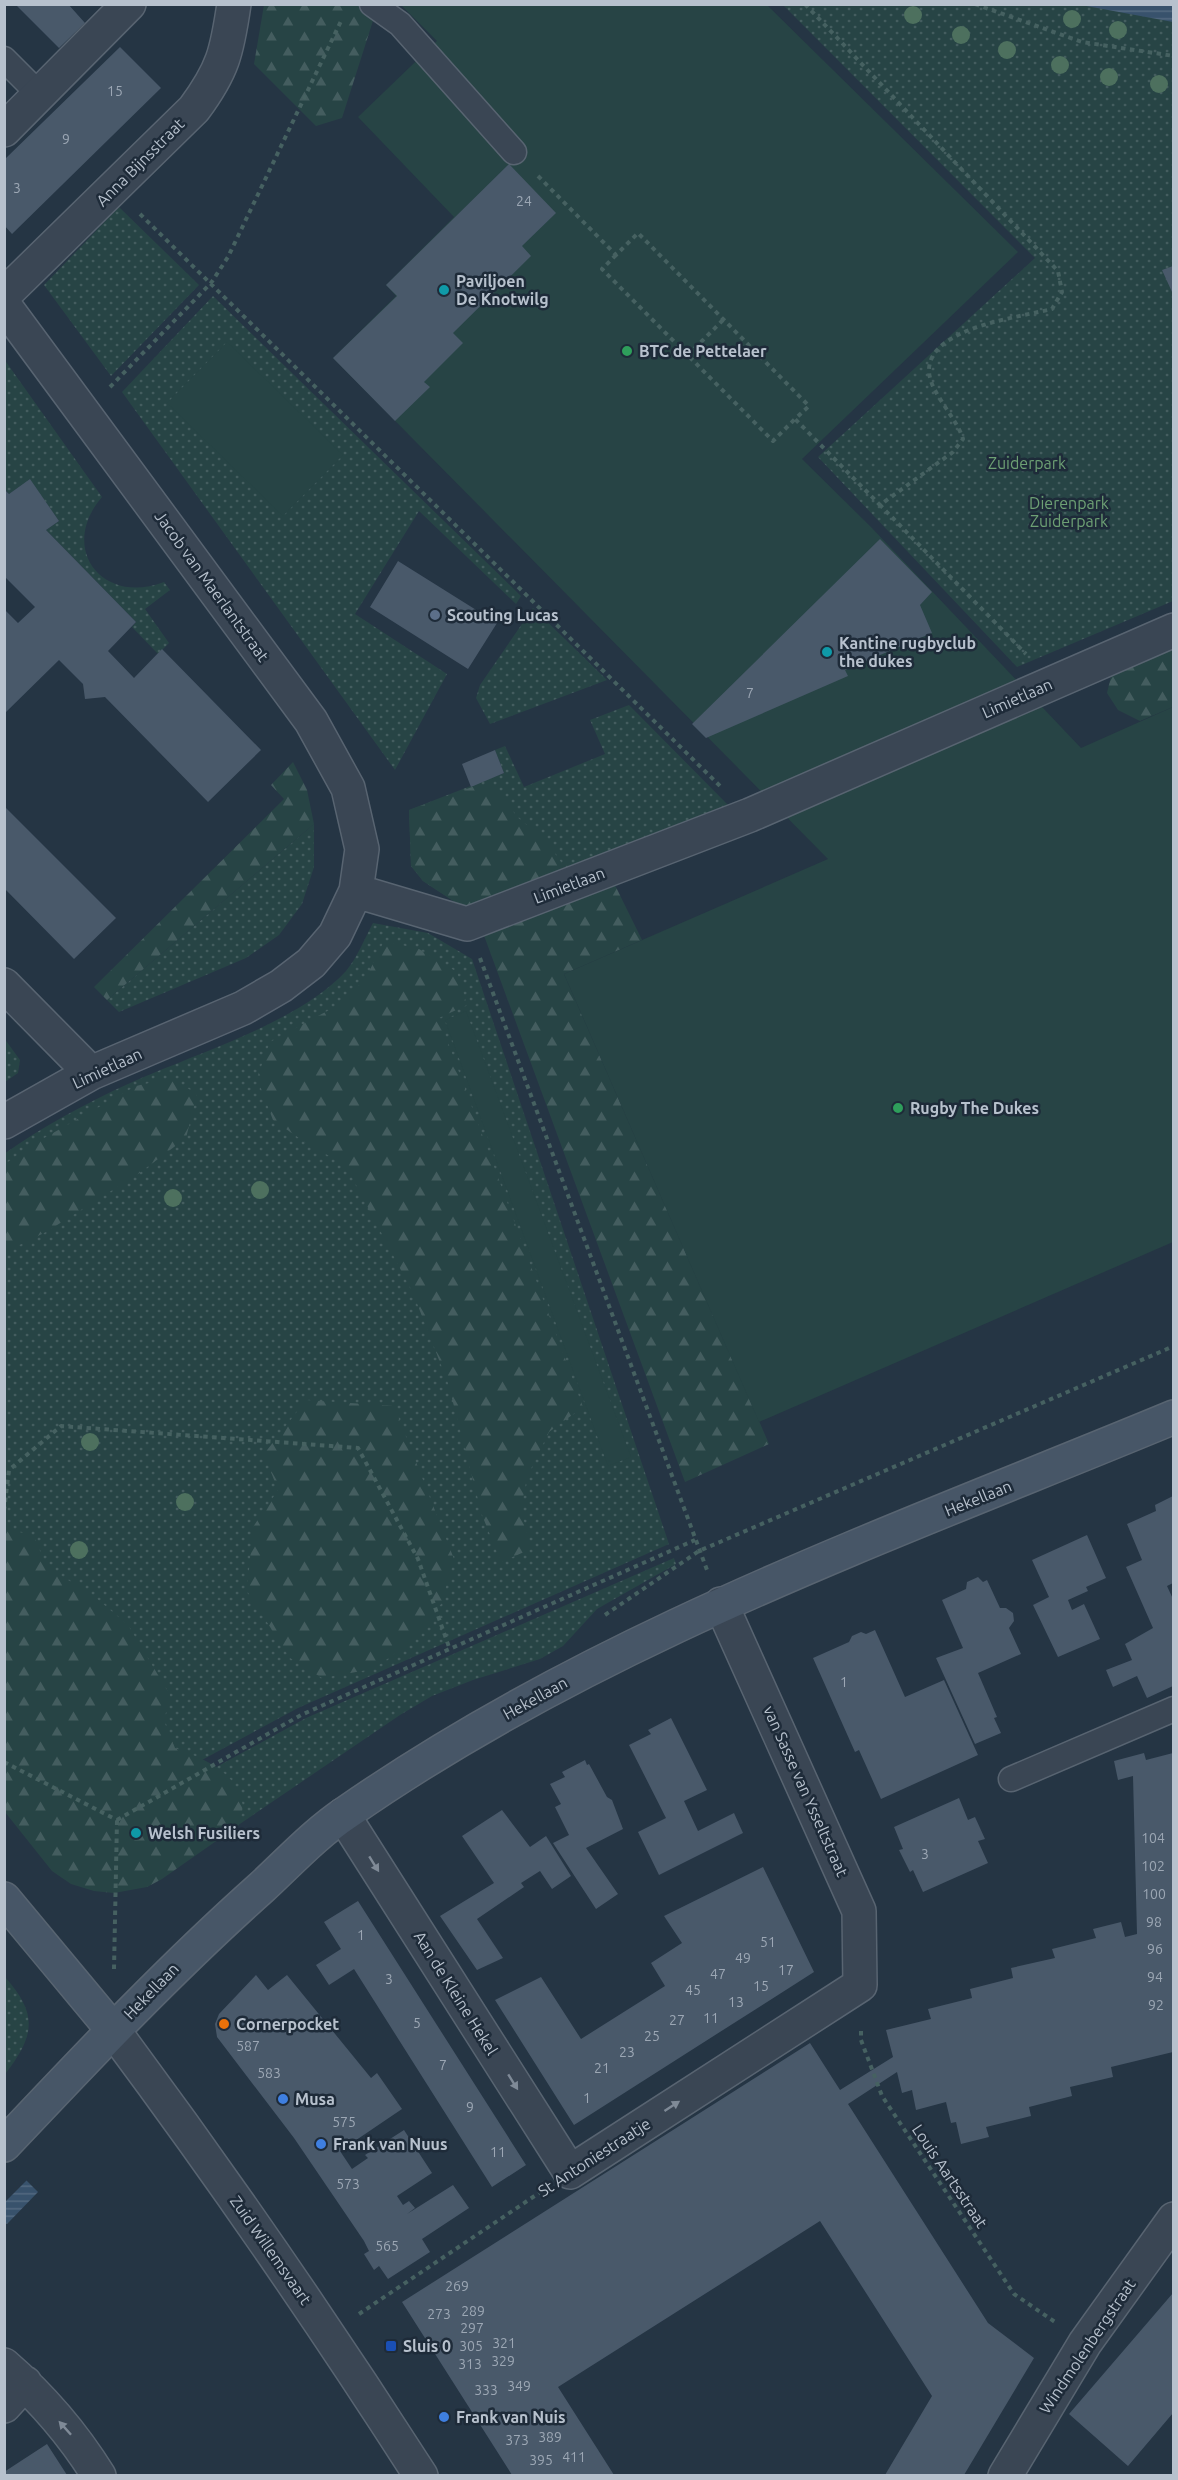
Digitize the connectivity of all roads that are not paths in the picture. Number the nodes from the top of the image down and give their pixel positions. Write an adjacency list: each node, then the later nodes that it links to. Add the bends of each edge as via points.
1 (129, 4): 5 (street)
2 (234, 4): 8 (street, Anna Bijnsstraat, via 227,49 214,82 194,109)
3 (372, 4): 7 (lane, via 400,24)
4 (4, 59): 5 (lane)
5 (40, 95): 6 (street)
6 (4, 130)
7 (514, 152)
8 (4, 295)
9 (4, 305): 11 (street, Jacob van Maerlantstraat, via 311,721 348,788 362,849)
10 (1173, 630): 11 (street, Limietlaan, via 750,815 467,924)
11 (356, 891): 13 (street, Limietlaan, via 335,936 311,963 281,986 243,1008)
12 (4, 985): 13 (street)
13 (91, 1073): 14 (street, Limietlaan)
14 (4, 1122)
15 (1173, 1417): 16 (main road, Hekellaan)
16 (721, 1604): 19 (main road, Hekellaan, via 543,1692 441,1751); 21 (street, van Sasse van Ysseltstraat, via 859,1911)
17 (1173, 1709): 18 (lane)
18 (1011, 1779)
19 (343, 1815): 22 (main road, Hekellaan, via 189,1952); 24 (street, Aan de Kleine Hekel, one-way to 24)
20 (4, 1899): 22 (main road)
21 (860, 1985): 24 (street, St Antoniestraatje, one-way to 21)
22 (113, 2030): 23 (main road, Hekellaan); 28 (street, Zuid Willemsvaart, via 330,2334)
23 (4, 2145)
24 (570, 2172)
25 (1173, 2220): 29 (street, Windmolenbergstraat, via 1085,2343)
26 (11, 2385): 27 (street, one-way to 26, via 78,2442)
27 (99, 2475)
28 (421, 2475)
29 (1005, 2475)

